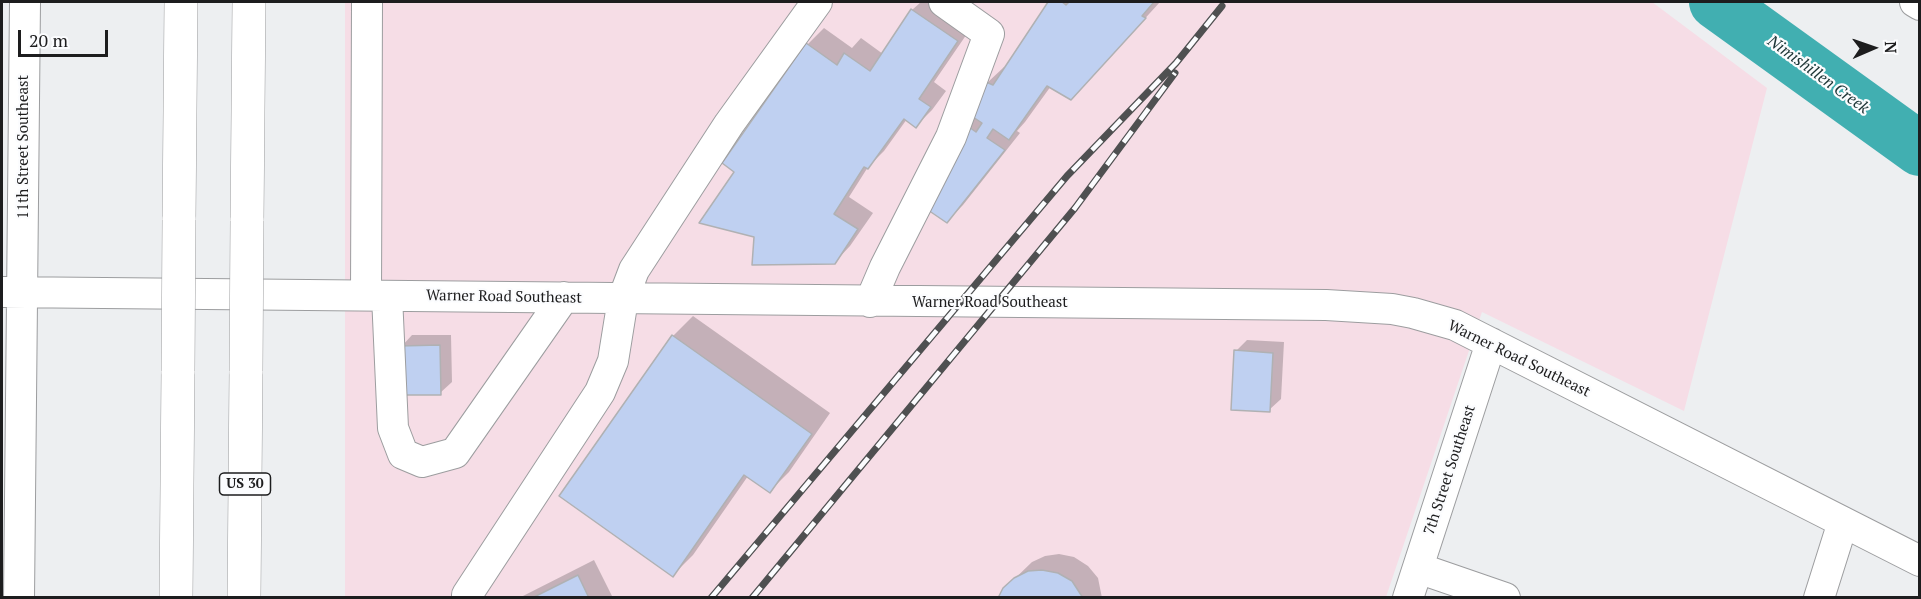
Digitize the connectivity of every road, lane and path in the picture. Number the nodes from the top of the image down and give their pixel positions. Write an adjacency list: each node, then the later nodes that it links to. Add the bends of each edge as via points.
1 (25, 2): 9 (street, 11th Street Southeast)
2 (181, 2): 20 (highway, bridge)
3 (249, 2): 21 (highway, US 30, bridge)
4 (367, 2): 10 (street)
5 (817, 2): 12 (street, via 729,124 634,270)
6 (944, 2): 13 (street, via 989,34 951,136)
7 (1915, 2): 8 (street)
8 (1920, 5)
9 (12, 292): 10 (street, Warner Road Southeast); 19 (street, 11th Street Southeast)
10 (376, 296): 11 (street, Warner Road Southeast); 11 (street, via 393,428 403,454 422,462 455,453)
11 (564, 297): 12 (street, Warner Road Southeast)
12 (623, 299): 13 (street, Warner Road Southeast); 18 (street, via 614,361 600,392)
13 (870, 302): 14 (street, Warner Road Southeast, via 1326,305 1392,309 1455,325)
14 (1491, 343): 15 (street, Warner Road Southeast); 17 (street, 7th Street Southeast)
15 (1843, 522): 16 (street, Warner Road Southeast); 24 (street)
16 (1920, 561)
17 (1418, 568): 22 (street, 7th Street Southeast); 23 (street)
18 (467, 596)
19 (19, 597)
20 (176, 597)
21 (244, 597)
22 (1408, 597)
23 (1505, 597)
24 (1819, 597)

